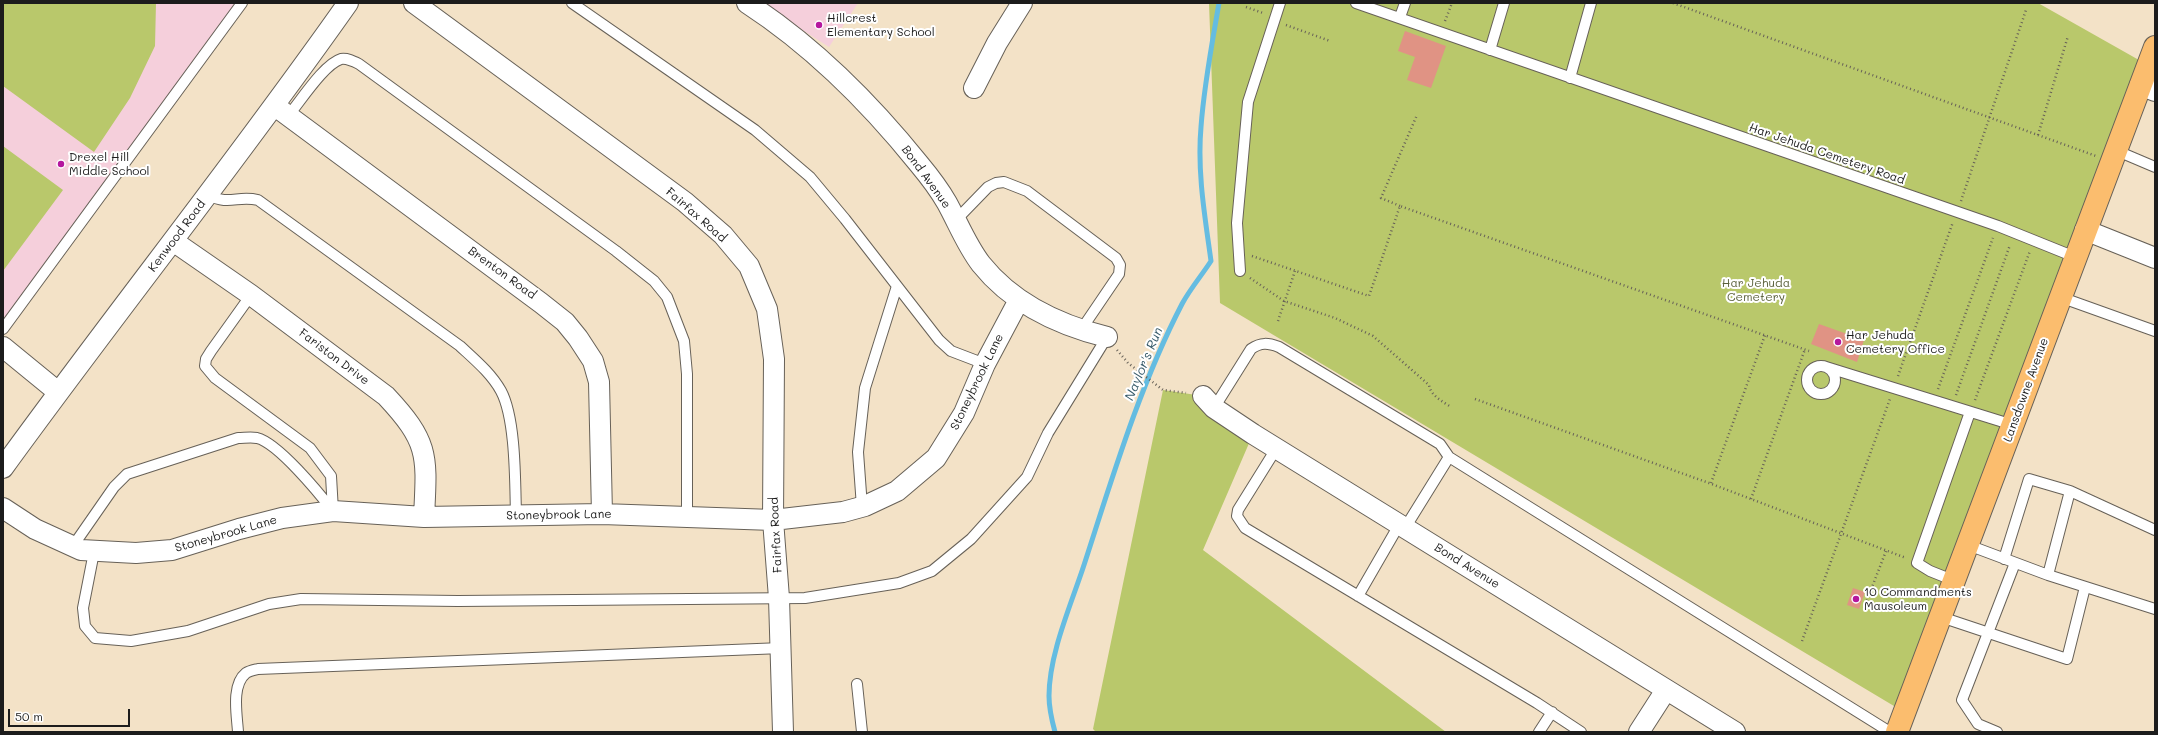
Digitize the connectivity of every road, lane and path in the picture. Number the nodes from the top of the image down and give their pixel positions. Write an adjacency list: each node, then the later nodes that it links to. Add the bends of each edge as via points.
1 (242, 3): 52 (lane)
2 (348, 3): 26 (street, Kenwood Road)
3 (414, 3): 85 (street, Fairfax Road, via 685,202 722,235 749,266 767,308 774,359)
4 (572, 3): 46 (lane, via 755,130 810,177)
5 (747, 3): 35 (street, Bond Avenue, via 796,38 877,115 934,183)
6 (1022, 3): 24 (street, via 997,43)
7 (1280, 3): 17 (lane)
8 (1356, 3): 16 (lane, Har Jehuda Cemetery Road)
9 (1405, 3): 16 (lane)
10 (1452, 3): 18 (path)
11 (1504, 3): 22 (lane)
12 (1591, 3): 23 (lane)
13 (1673, 3): 28 (path)
14 (1246, 7): 17 (path)
15 (2026, 10): 28 (path)
16 (1400, 17): 18 (lane, Har Jehuda Cemetery Road)
17 (1274, 19): 20 (path); 41 (lane, via 1248,102 1236,223)
18 (1441, 33): 22 (lane, Har Jehuda Cemetery Road)
19 (2068, 36): 29 (path)
20 (1330, 41)
21 (2155, 47): 25 (main road, Lansdowne Avenue)
22 (1490, 50): 23 (lane, Har Jehuda Cemetery Road)
23 (1570, 78): 34 (lane, Har Jehuda Cemetery Road)
24 (974, 88)
25 (2148, 88): 30 (main road, Lansdowne Avenue)
26 (282, 111): 32 (street, Kenwood Road); 81 (street, Brenton Road, via 541,303 565,322 578,338 593,361 599,382); 84 (lane, via 328,67 342,59 354,62 610,246 654,281 667,296 684,341 687,374)
27 (1417, 115): 33 (path, via 1381,198)
28 (1989, 117): 29 (path); 34 (path)
29 (2038, 135): 30 (path)
30 (2113, 156): 31 (lane); 37 (main road, Lansdowne Avenue)
31 (2155, 166)
32 (208, 195): 40 (street, Kenwood Road); 82 (lane, via 219,201 249,198 258,200 460,346 486,370 501,391 508,411 514,455)
33 (1400, 206): 45 (path, via 1369,296); 55 (path)
34 (1957, 212): 36 (lane, Har Jehuda Cemetery Road); 63 (path)
35 (956, 220): 49 (street, Bond Avenue, via 981,263); 53 (lane, via 988,187 1004,182 1027,190 1116,258 1120,265 1119,274)
36 (1998, 226): 38 (lane, Har Jehuda Cemetery Road); 66 (path)
37 (2085, 230): 42 (main road, Lansdowne Avenue); 43 (street)
38 (2015, 233): 39 (lane, Har Jehuda Cemetery Road); 68 (path)
39 (2034, 240): 42 (lane, Har Jehuda Cemetery Road); 70 (path)
40 (173, 241): 47 (street, Fariston Drive); 64 (street, Kenwood Road)
41 (1238, 252): 44 (lane); 45 (path)
42 (2075, 257): 48 (main road, Lansdowne Avenue)
43 (2155, 258)
44 (1240, 271): 50 (path)
45 (1295, 271): 50 (path)
46 (897, 286): 60 (lane, via 939,340 951,351); 78 (lane, via 865,388 858,452)
47 (251, 295): 80 (lane, via 206,359 205,366 215,378 310,448 332,476); 83 (street, Fariston Drive, via 386,396 414,428 426,464)
48 (2060, 297): 54 (lane); 71 (main road, Lansdowne Avenue)
49 (1019, 300): 53 (street, Bond Avenue, via 1037,312); 60 (street, Stoneybrook Lane)
50 (1284, 301): 51 (path); 69 (path, via 1335,318 1373,336 1429,385 1430,391 1437,398)
51 (1278, 321)
52 (3, 329)
53 (1081, 330): 56 (street, Bond Avenue)
54 (2155, 331)
55 (1765, 335): 58 (path); 75 (path)
56 (1107, 337): 100 (lane, via 1048,434 1027,477 971,539 932,571 899,583 805,598)
57 (3, 347): 64 (street)
58 (1805, 349): 59 (path); 77 (path)
59 (1809, 351)
60 (985, 364): 78 (street, Stoneybrook Lane, via 964,413 936,458 897,491)
61 (1128, 364): 67 (path, via 1163,390)
62 (1826, 367): 63 (lane)
63 (1894, 389): 66 (lane); 88 (path)
64 (58, 392): 74 (street, Kenwood Road)
65 (1475, 399): 75 (path)
66 (1933, 401): 68 (lane)
67 (1208, 402): 72 (street, Bond Avenue); 73 (lane, via 1251,349 1261,343 1268,344 1279,347 1440,444)
68 (1952, 406): 70 (lane)
69 (1451, 407)
70 (1970, 412): 71 (lane); 94 (lane)
71 (2013, 425): 89 (main road, Lansdowne Avenue)
72 (1276, 449): 86 (street, Bond Avenue); 99 (lane, via 1238,510 1239,521 1245,528)
73 (1449, 457): 86 (lane); 117 (lane)
74 (3, 468)
75 (1711, 484): 77 (path)
76 (2070, 491): 87 (lane); 93 (lane, via 2029,479); 96 (lane)
77 (1752, 499): 88 (path)
78 (862, 507): 85 (street, Stoneybrook Lane, via 844,512)
79 (3, 508): 90 (street, Stoneybrook Lane, via 35,529)
80 (333, 512): 83 (street, Stoneybrook Lane); 90 (lane, via 322,496 274,446 257,438 238,438 128,474 114,487); 92 (street, Stoneybrook Lane, via 282,518 172,550 136,553)
81 (602, 514): 82 (street, Stoneybrook Lane); 84 (street, Stoneybrook Lane)
82 (516, 515): 83 (street, Stoneybrook Lane)
83 (424, 517)
84 (687, 517): 85 (street, Stoneybrook Lane)
85 (773, 520): 100 (street, Fairfax Road)
86 (1402, 526): 99 (lane); 108 (street, Bond Avenue)
87 (2155, 530)
88 (1841, 534): 91 (path); 105 (path)
89 (1968, 545): 93 (lane); 97 (main road, Lansdowne Avenue)
90 (73, 546): 92 (street, Stoneybrook Lane)
91 (1886, 551): 94 (path); 101 (path)
92 (94, 552): 100 (lane, via 83,608 85,626 95,638 131,640 188,631 269,604 301,599 466,601)
93 (2004, 559): 95 (lane)
94 (1917, 563): 97 (lane)
95 (2015, 563): 96 (lane); 104 (lane)
96 (2048, 575): 98 (lane)
97 (1955, 581): 103 (main road, Lansdowne Avenue)
98 (2085, 587): 102 (lane); 104 (lane, via 2067,659)
99 (1358, 596): 109 (lane)
100 (780, 598): 106 (street, Fairfax Road)
101 (1864, 608)
102 (2155, 609)
103 (1941, 617): 104 (lane); 118 (main road, Lansdowne Avenue)
104 (1988, 633): 119 (lane, via 1962,700 1978,724)
105 (1802, 641)
106 (782, 648): 110 (lane, via 258,669 247,672 240,680 237,690); 111 (street, Fairfax Road)
107 (857, 684): 112 (lane)
108 (1666, 690): 115 (street); 116 (street, Bond Avenue)
109 (1552, 712): 113 (lane); 114 (lane)
110 (238, 732)
111 (783, 732)
112 (862, 732)
113 (1539, 732)
114 (1582, 732)
115 (1638, 732)
116 (1735, 732)
117 (1890, 732)
118 (1897, 732)
119 (1997, 732)

